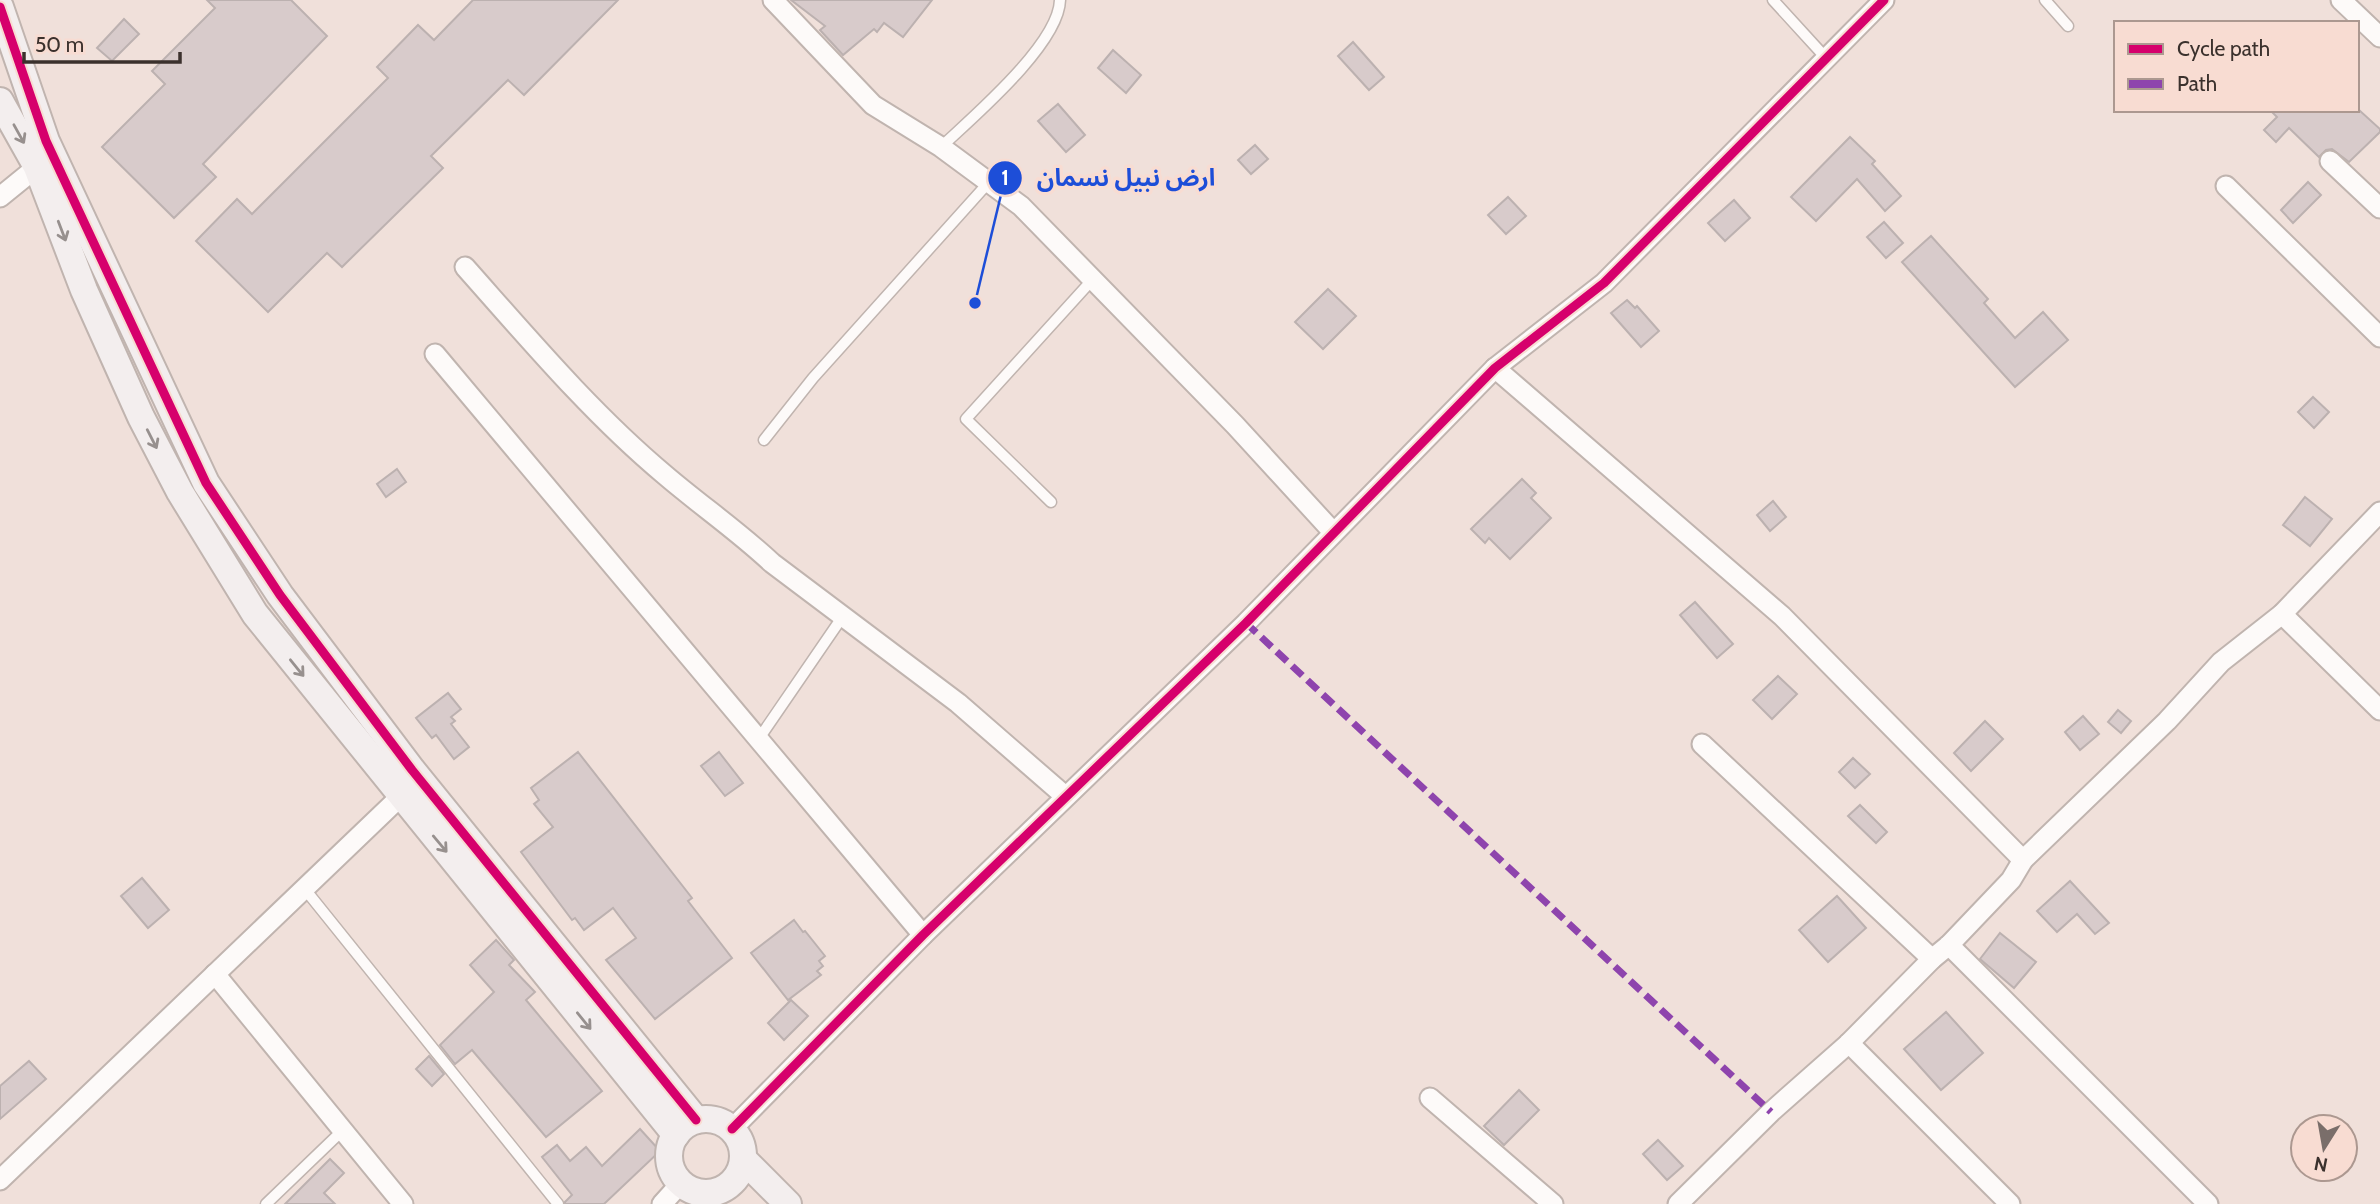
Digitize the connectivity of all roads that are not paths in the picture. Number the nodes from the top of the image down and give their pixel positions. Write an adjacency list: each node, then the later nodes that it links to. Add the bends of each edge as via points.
1 (773, 0): 12 (street, via 873,104)
2 (1060, 0): 12 (lane, via 1060,12 1024,68)
3 (1773, 0): 10 (lane)
4 (1884, 0): 10 (street)
5 (2045, 0): 8 (lane)
6 (2341, 0): 9 (street)
7 (0, 7): 43 (street, via 46,141 206,483 280,595)
8 (2068, 26)
9 (2380, 37)
10 (1826, 58): 23 (street, via 1604,283)
11 (0, 102): 14 (street, one-way to 14)
12 (941, 147): 15 (street)
13 (2330, 161): 18 (street)
14 (37, 167): 17 (street); 34 (street, one-way to 34, via 84,289 180,492 255,614)
15 (989, 181): 20 (street, via 1021,206); 24 (lane, via 813,378)
16 (2226, 186): 21 (street)
17 (0, 197)
18 (2380, 208)
19 (465, 268): 29 (street, via 569,384 664,474)
20 (1093, 279): 25 (lane, via 967,419); 27 (street)
21 (2380, 337)
22 (435, 354): 31 (street)
23 (1495, 368): 27 (street); 35 (street, via 1782,616)
24 (764, 440)
25 (1051, 502)
26 (2380, 512): 28 (street)
27 (1333, 532): 33 (street, via 1246,623)
28 (2282, 614): 30 (street); 35 (street, via 2221,662 2167,721)
29 (843, 616): 31 (lane); 33 (street, via 958,703)
30 (2380, 710)
31 (758, 741): 37 (street)
32 (1702, 744): 39 (street)
33 (1065, 796): 37 (street)
34 (400, 797): 36 (street); 43 (street, one-way to 43)
35 (2023, 860): 38 (street, via 2011,880)
36 (304, 888): 40 (street); 52 (lane)
37 (923, 935): 44 (street)
38 (1949, 945): 39 (street); 58 (street)
39 (1932, 958): 41 (street)
40 (215, 974): 45 (street); 47 (street)
41 (1849, 1043): 56 (street); 57 (street)
42 (1430, 1098): 55 (street)
43 (686, 1128): 44 (street, via 709,1119); 48 (street, via 669,1155)
44 (732, 1129): 46 (street)
45 (343, 1130): 50 (lane); 51 (street)
46 (744, 1160): 49 (street); 54 (street)
47 (0, 1180)
48 (681, 1183): 49 (street, via 700,1193); 53 (street)
49 (728, 1197)
50 (266, 1204)
51 (403, 1204)
52 (558, 1204)
53 (662, 1204)
54 (788, 1204)
55 (1553, 1204)
56 (1678, 1204)
57 (2010, 1204)
58 (2208, 1204)

